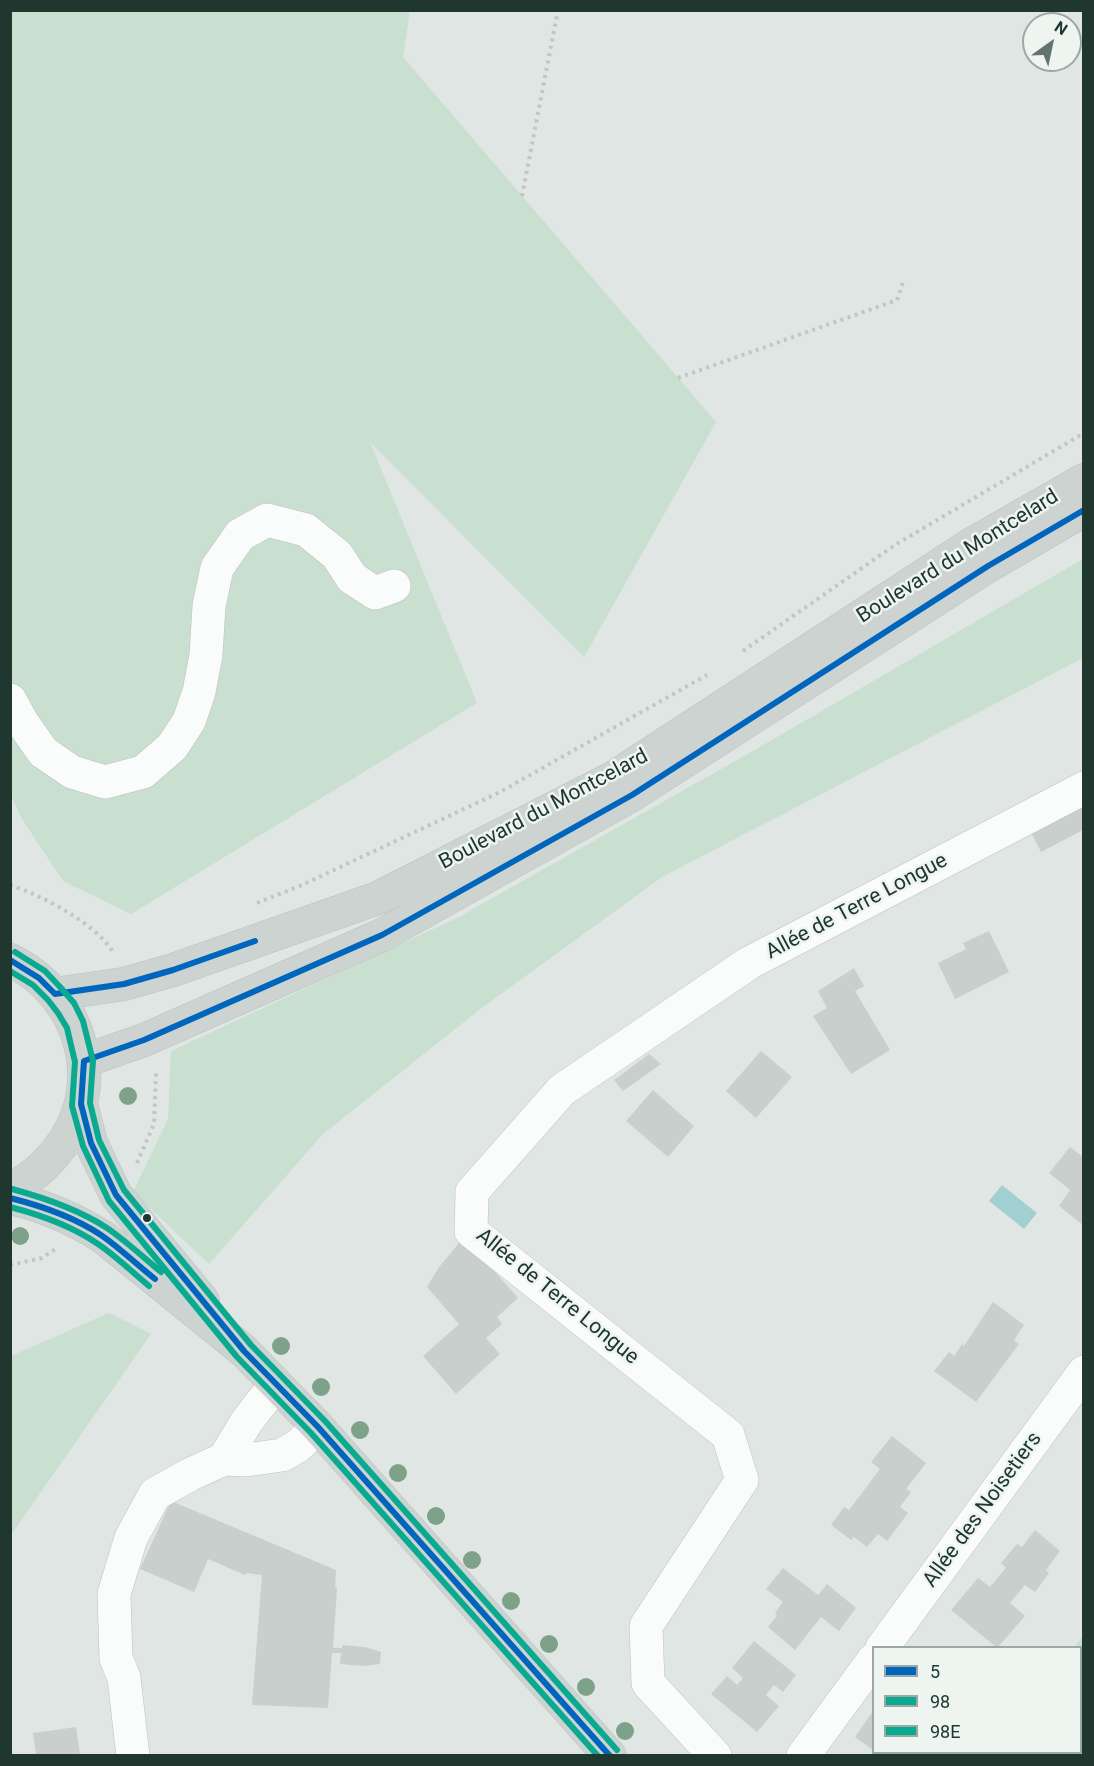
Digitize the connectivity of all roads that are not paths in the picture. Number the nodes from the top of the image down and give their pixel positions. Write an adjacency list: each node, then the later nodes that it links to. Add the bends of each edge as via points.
1 (1083, 480): 7 (main road, Boulevard du Montcelard, via 972,544 613,778 378,898 173,970 124,984)
2 (1083, 510): 8 (main road, Boulevard du Montcelard, via 988,566 632,795 382,935 144,1040)
3 (394, 586): 4 (street, via 375,593 352,578 337,555 306,530 267,520 240,535 217,568 209,606 206,655 189,721 172,747 143,772 105,782 72,772 43,752)
4 (10, 700)
5 (1083, 788): 21 (street, Allée de Terre Longue, via 749,963 562,1090 472,1192 471,1231 728,1435 742,1480 646,1626 648,1683)
6 (14, 956): 7 (main road)
7 (55, 994): 8 (main road, via 75,1025)
8 (84, 1061): 9 (main road)
9 (81, 1104): 10 (main road, via 64,1143 50,1160); 12 (main road, via 91,1143 116,1195)
10 (10, 1188)
11 (10, 1198): 12 (main road, via 86,1226 103,1237)
12 (244, 1352): 14 (main road)
13 (1083, 1372): 17 (street, Allée des Noisetiers)
14 (276, 1384): 15 (main road); 16 (street)
15 (318, 1427): 16 (street, via 282,1455); 20 (main road)
16 (224, 1459): 19 (street, via 155,1494 131,1538 114,1594 116,1658 124,1678)
17 (883, 1646)
18 (872, 1660): 22 (street)
19 (133, 1755)
20 (609, 1755)
21 (715, 1755)
22 (802, 1755)

